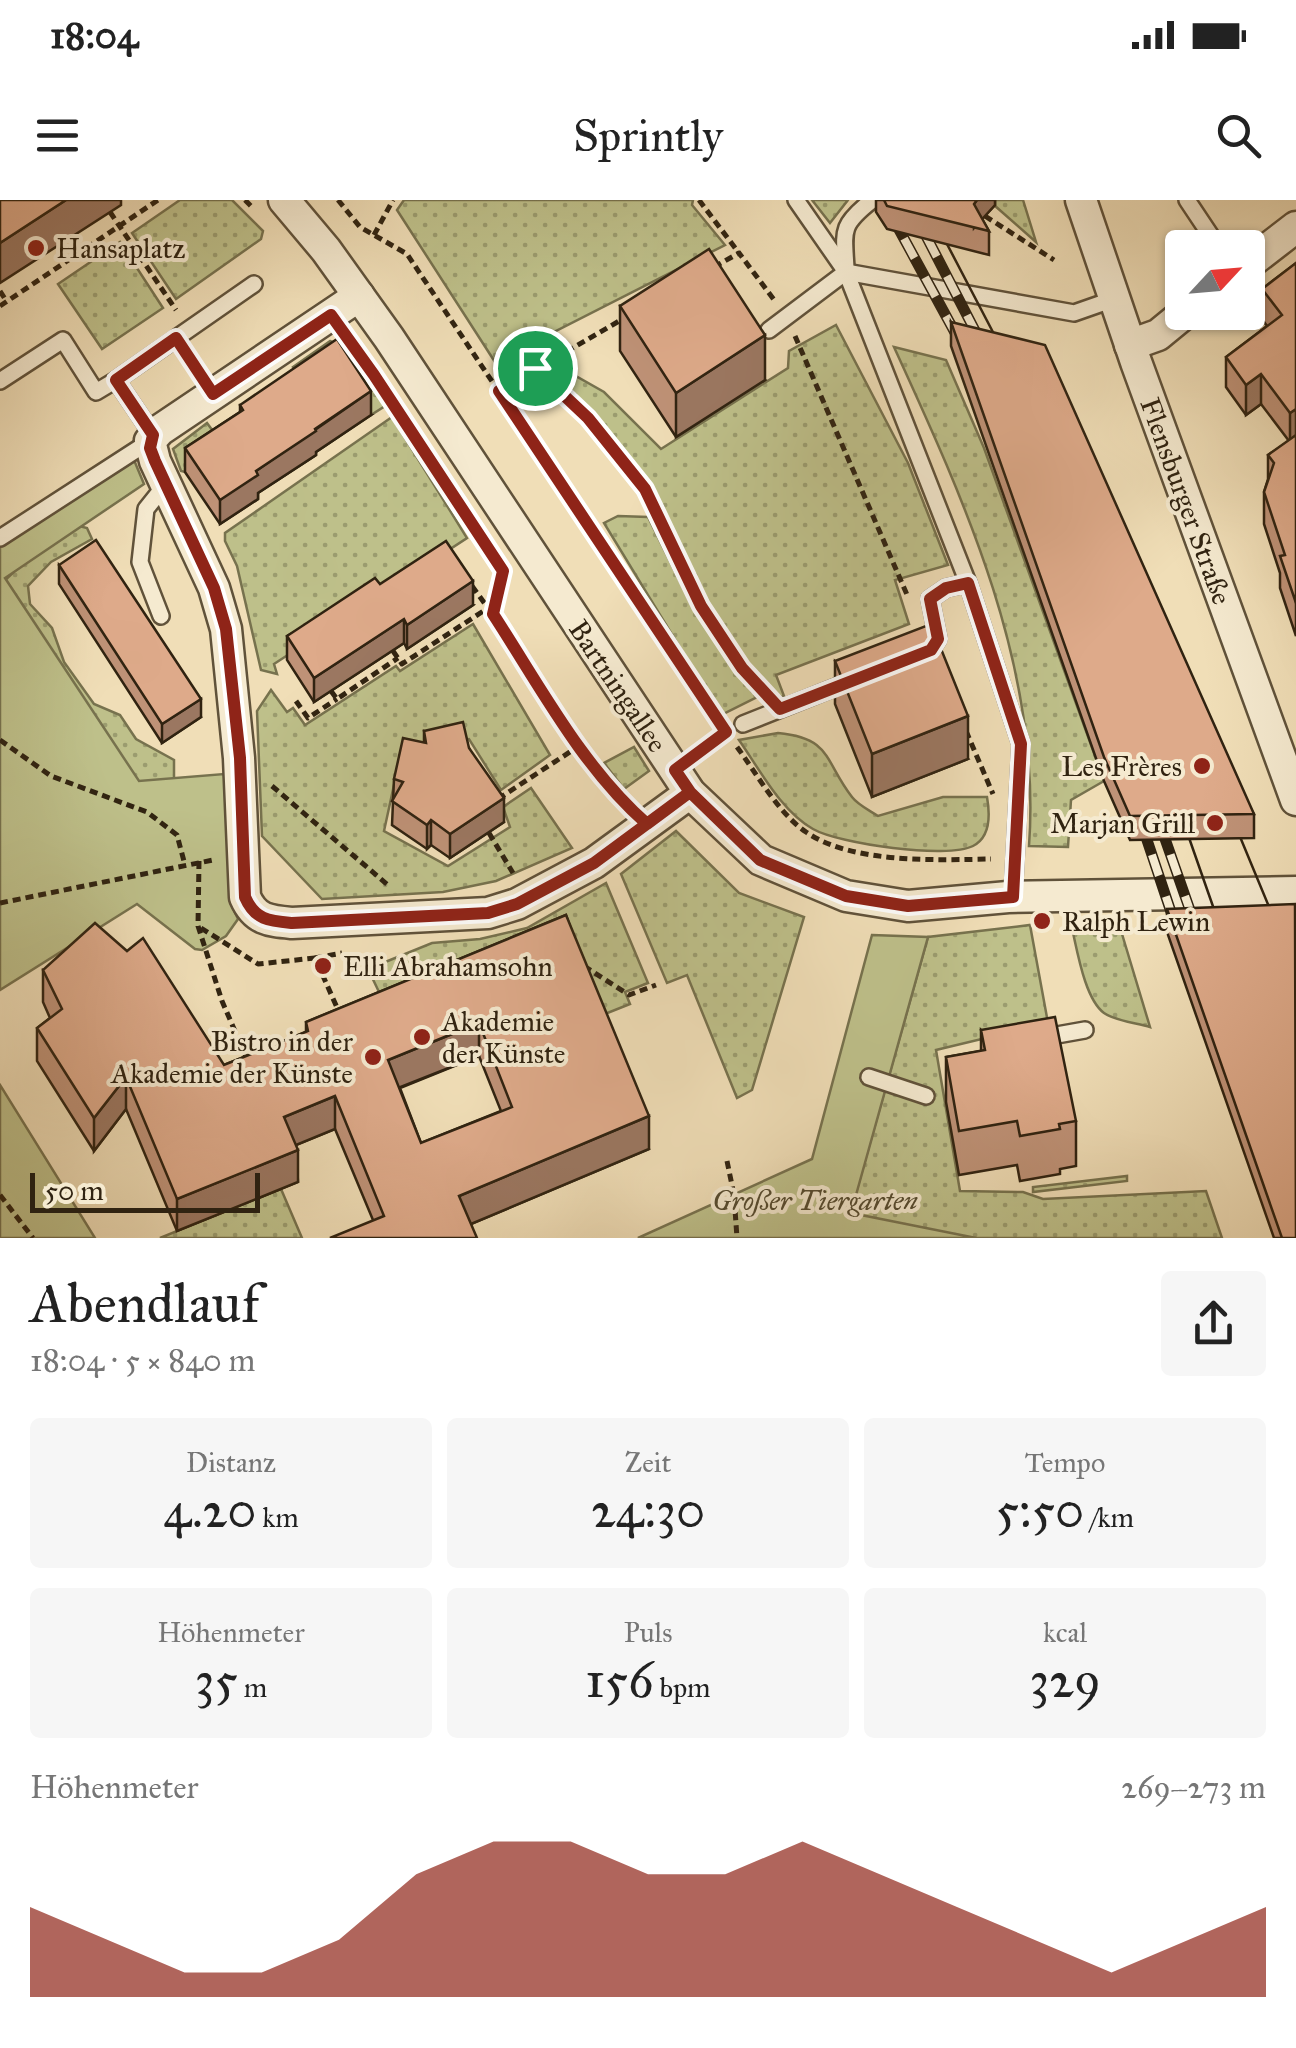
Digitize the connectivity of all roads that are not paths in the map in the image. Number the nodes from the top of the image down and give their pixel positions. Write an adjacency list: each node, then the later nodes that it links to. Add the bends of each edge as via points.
1 (796, 200): 9 (lane)
2 (1081, 200): 12 (street, Flensburger Straße)
3 (1187, 200): 7 (lane)
4 (870, 202): 9 (lane, via 850,218 844,234)
5 (274, 209): 11 (street, Bartningallee)
6 (1296, 226): 8 (street)
7 (1207, 230)
8 (1265, 251)
9 (846, 272): 12 (lane, via 1074,313); 14 (lane); 21 (lane)
10 (254, 284): 16 (lane)
11 (359, 296): 18 (street); 26 (street, Bartningallee)
12 (1114, 300): 15 (street, Flensburger Straße)
13 (1165, 329): 15 (street)
14 (769, 330)
15 (1130, 345): 27 (street, Flensburger Straße)
16 (116, 380): 17 (lane, via 96,392 64,340); 18 (lane)
17 (0, 381)
18 (152, 438): 19 (street); 20 (lane)
19 (166, 484): 22 (lane, via 146,509 140,562); 26 (street, via 226,629 245,897 264,920 488,913 594,863 647,824)
20 (0, 538)
21 (968, 583): 23 (lane, via 930,599 938,639 931,650); 29 (lane, via 1021,744)
22 (161, 616)
23 (905, 660)
24 (874, 672): 25 (lane)
25 (742, 724)
26 (682, 781): 29 (street, Bartningallee, via 760,860 846,896 908,906)
27 (1296, 800)
28 (1296, 892): 29 (street, Bartningallee)
29 (1013, 897)
30 (1085, 1030): 31 (lane)
31 (1015, 1043)
32 (869, 1077): 33 (lane)
33 (926, 1096)

